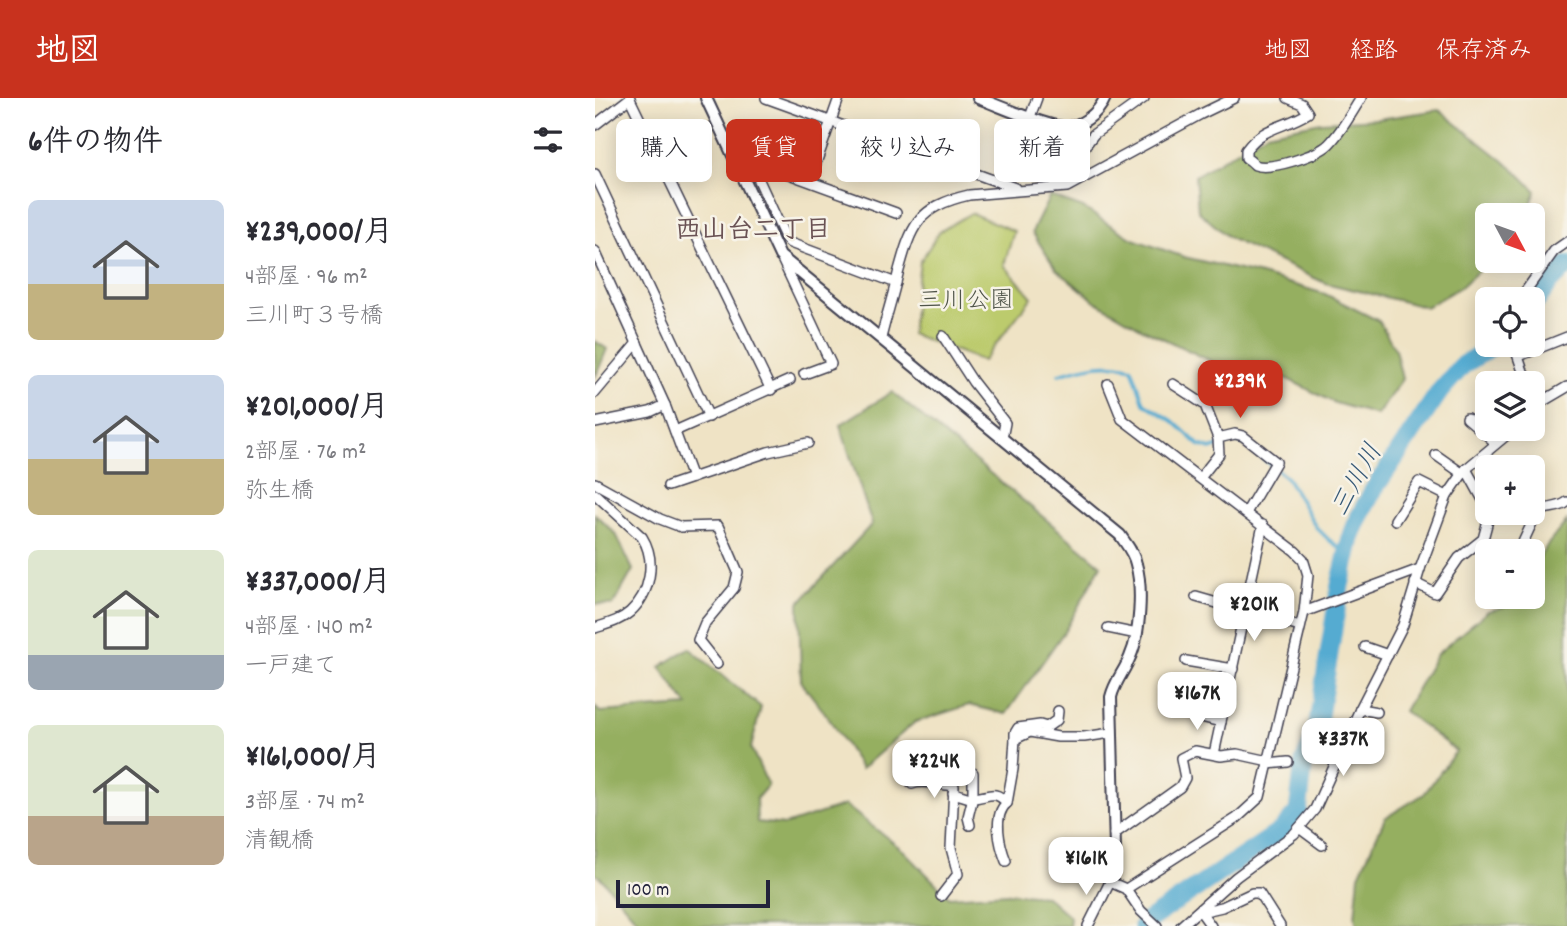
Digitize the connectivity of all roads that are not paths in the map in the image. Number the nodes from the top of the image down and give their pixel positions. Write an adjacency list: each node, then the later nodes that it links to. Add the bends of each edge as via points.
1 (630, 98): 16 (street); 41 (street)
2 (706, 98): 28 (street)
3 (766, 98): 15 (street)
4 (839, 98): 15 (street)
5 (978, 98): 12 (street)
6 (1037, 98): 12 (street)
7 (1105, 98): 14 (street, via 1098,111)
8 (1144, 98): 18 (street)
9 (1234, 98): 23 (street, via 1067,187)
10 (1288, 98): 11 (street, via 1302,104 1308,113 1255,137 1246,149 1246,158 1254,164 1267,166 1310,156 1327,146)
11 (1360, 98)
12 (1030, 117): 13 (street)
13 (1036, 119)
14 (1086, 119)
15 (831, 121): 19 (street); 24 (street)
16 (595, 125)
17 (1090, 126): 18 (street)
18 (1094, 134): 23 (street)
19 (822, 146)
20 (595, 174): 45 (street)
21 (759, 182): 29 (street, via 790,243)
22 (815, 182): 25 (street)
23 (1053, 188): 24 (street)
24 (1020, 190): 29 (street, via 955,198 930,210 908,236)
25 (896, 213)
26 (1567, 242): 30 (street, via 1554,251)
27 (595, 251): 34 (street)
28 (780, 256): 33 (street); 36 (street, via 831,364)
29 (896, 283): 33 (street)
30 (1528, 287)
31 (943, 337): 49 (street, via 1005,423)
32 (1567, 337): 35 (street)
33 (881, 338): 49 (street)
34 (637, 344): 42 (street); 44 (street)
35 (1545, 346)
36 (804, 374)
37 (790, 380): 41 (street)
38 (1108, 384): 57 (street, via 1122,419)
39 (1173, 384): 53 (street, via 1205,405)
40 (1567, 387): 43 (street)
41 (771, 390): 45 (street)
42 (595, 393)
43 (1545, 399)
44 (664, 405): 47 (street); 48 (street)
45 (709, 417): 48 (street)
46 (1467, 418): 52 (street)
47 (595, 423)
48 (675, 431): 56 (street)
49 (1003, 438): 79 (street, via 1120,535 1136,563)
50 (1499, 441): 52 (street)
51 (808, 443): 56 (street)
52 (1496, 443): 55 (street)
53 (1219, 445): 57 (street); 64 (street, via 1235,434 1243,436 1276,462)
54 (1436, 455): 55 (street)
55 (1465, 472): 60 (street); 62 (street)
56 (692, 478): 59 (street)
57 (1200, 478): 64 (street)
58 (595, 484): 83 (street, via 681,527 718,526 738,572 734,588 705,623 698,640)
59 (669, 486)
60 (1475, 488)
61 (595, 494): 77 (street, via 642,537 650,574 639,602 628,614)
62 (1447, 496): 65 (street, via 1419,482); 71 (street)
63 (1567, 502): 69 (street, via 1537,512)
64 (1246, 513): 66 (street)
65 (1395, 520)
66 (1263, 525): 74 (street); 75 (street, via 1303,559 1308,575)
67 (1487, 525): 68 (street)
68 (1483, 539)
69 (1525, 539)
70 (1475, 545): 72 (street, via 1459,558 1435,593)
71 (1420, 569): 72 (street); 75 (street)
72 (1415, 583): 81 (street, via 1403,625)
73 (1196, 597): 74 (street)
74 (1246, 610): 76 (street); 84 (street)
75 (1304, 612): 76 (street)
76 (1300, 626): 93 (street)
77 (595, 628)
78 (1108, 628): 79 (street)
79 (1137, 634): 90 (street, via 1130,658 1114,682)
80 (1365, 647): 81 (street)
81 (1388, 654): 85 (street)
82 (1186, 661): 84 (street)
83 (717, 664)
84 (1233, 669): 89 (street)
85 (1360, 709): 88 (street); 101 (street, via 1315,809)
86 (1058, 710): 91 (street, via 1057,720 1047,727 1019,728)
87 (1180, 712): 89 (street)
88 (1377, 712)
89 (1221, 722): 92 (street)
90 (1111, 733): 91 (street, via 1058,737 1030,732); 102 (street)
91 (1016, 740): 99 (street)
92 (1214, 754): 93 (street); 102 (street, via 1195,751 1181,758 1185,778 1180,787)
93 (1268, 762): 94 (street); 106 (street, via 1260,797 1253,805)
94 (1288, 762)
95 (973, 772): 98 (street)
96 (912, 784): 97 (street, via 920,780 954,786)
97 (953, 793): 98 (street); 107 (street, via 951,848 958,874)
98 (973, 797): 99 (street, via 995,794); 100 (street)
99 (1007, 803): 104 (street, via 998,816)
100 (970, 825)
101 (1299, 828): 103 (street); 108 (street)
102 (1114, 834): 105 (street)
103 (1322, 845)
104 (1006, 861)
105 (1109, 882): 106 (street); 109 (street)
106 (1126, 889): 110 (street)
107 (941, 896)
108 (1198, 913): 111 (street); 112 (street); 113 (street, via 1259,893)
109 (1088, 926)
110 (1157, 926)
111 (1181, 926)
112 (1211, 926)
113 (1280, 926)

